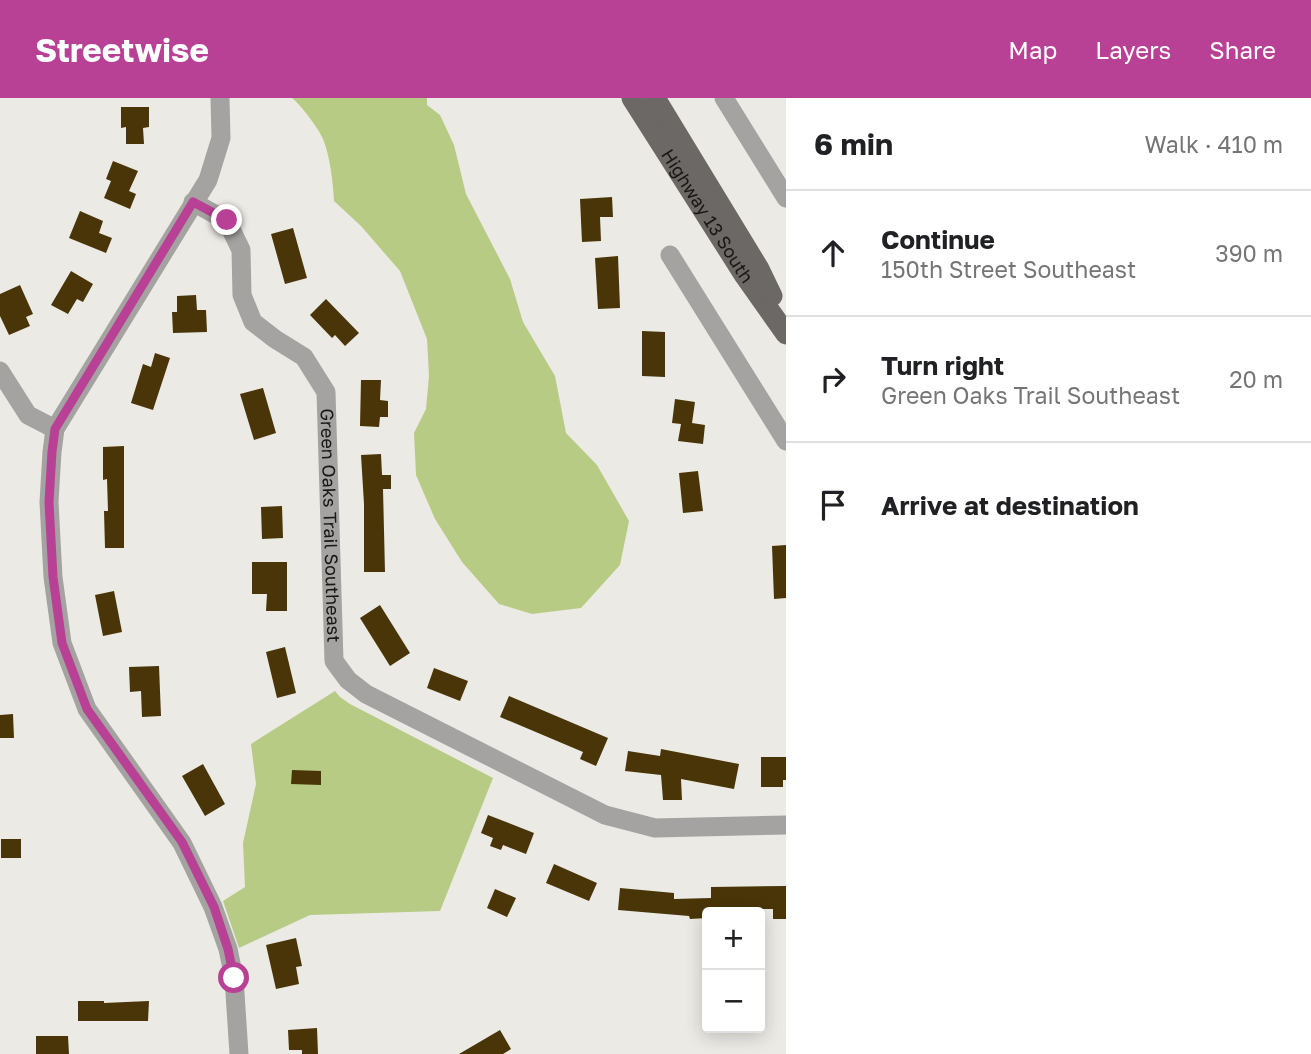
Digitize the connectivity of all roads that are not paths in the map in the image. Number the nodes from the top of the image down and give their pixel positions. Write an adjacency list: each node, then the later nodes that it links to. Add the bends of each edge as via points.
1 (220, 98): 6 (street, via 221,138 208,180)
2 (632, 98): 9 (main road, Highway 13 South)
3 (655, 98): 8 (main road, Highway 13 South, via 759,269)
4 (724, 98): 5 (street)
5 (786, 198)
6 (193, 202): 11 (street); 13 (street, Green Oaks Trail Southeast, via 227,220 241,250 242,295 253,322 304,357 326,392 334,661 348,680 366,694 605,814 655,828)
7 (670, 255): 12 (street)
8 (786, 323)
9 (786, 334)
10 (0, 372): 11 (street, via 27,415)
11 (55, 429): 14 (street, via 49,502 62,643 87,709 182,842 214,907 234,978)
12 (786, 441)
13 (786, 825)
14 (239, 1054)

